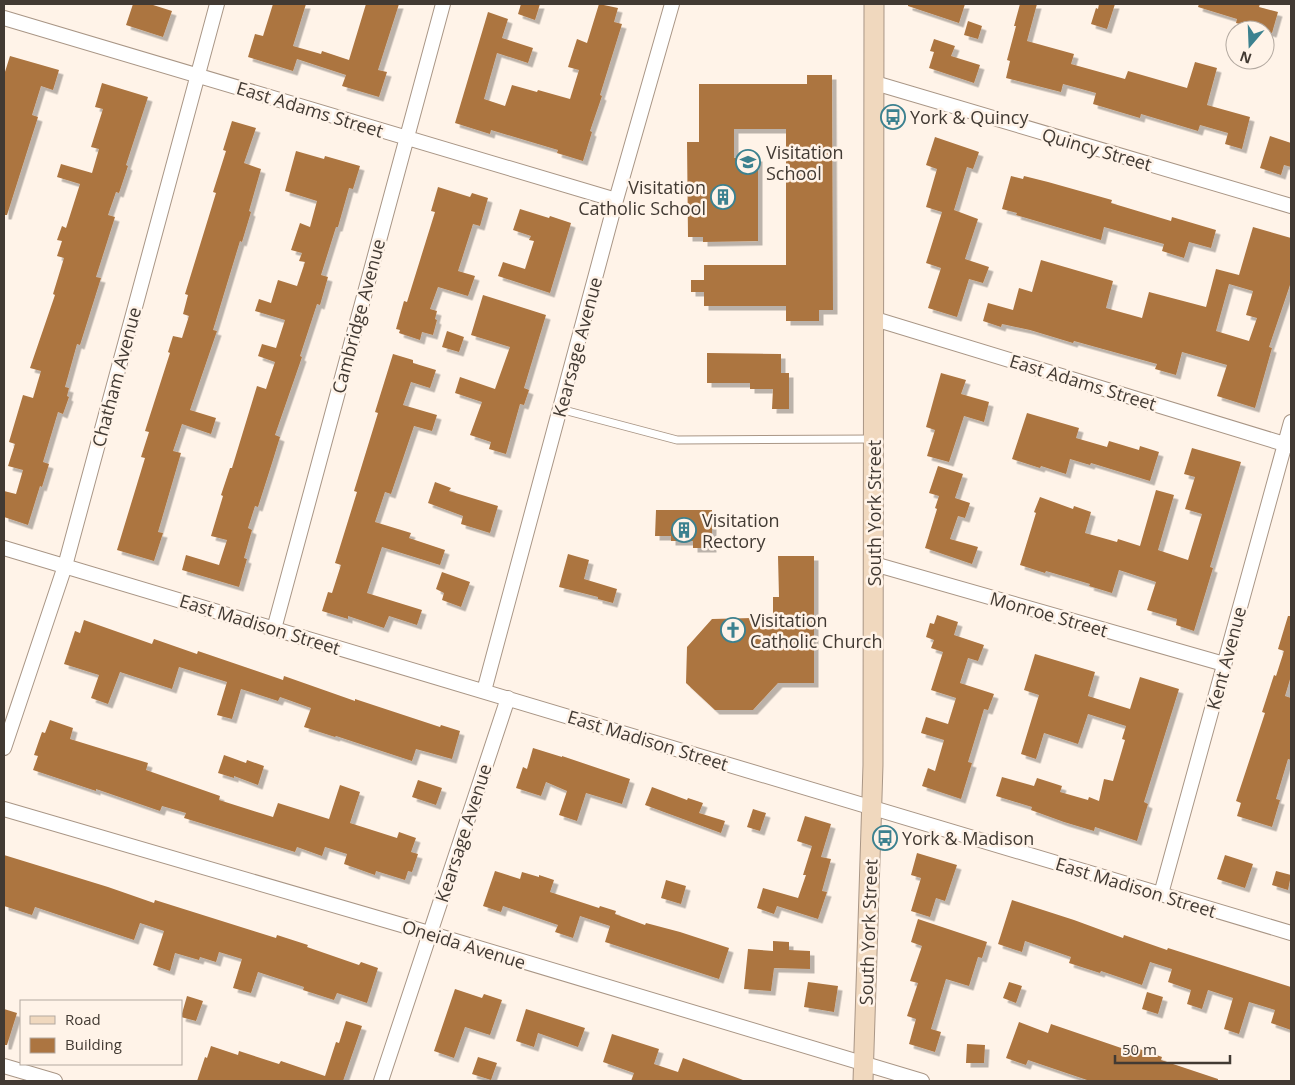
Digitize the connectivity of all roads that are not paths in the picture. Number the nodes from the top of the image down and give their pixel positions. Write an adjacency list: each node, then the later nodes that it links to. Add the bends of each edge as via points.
1 (217, 4): 6 (street, Chatham Avenue)
2 (443, 4): 8 (street, Cambridge Avenue)
3 (672, 4): 9 (street, Kearsage Avenue)
4 (874, 4): 7 (main road, South York Street)
5 (4, 18): 6 (street, East Adams Street)
6 (197, 76): 8 (street, East Adams Street); 18 (street, Chatham Avenue)
7 (874, 83): 10 (street, Quincy Street); 11 (main road, South York Street)
8 (406, 138): 9 (street, East Adams Street); 19 (street, Cambridge Avenue)
9 (616, 200): 12 (street, Kearsage Avenue)
10 (1291, 206)
11 (875, 319): 14 (main road, South York Street); 15 (street, East Adams Street)
12 (560, 409): 14 (lane, via 678,440); 21 (street, Kearsage Avenue)
13 (1291, 422): 15 (street, Kent Avenue)
14 (874, 439): 17 (main road, South York Street)
15 (1288, 445): 20 (street, Kent Avenue)
16 (4, 548): 18 (street, East Madison Street)
17 (874, 564): 20 (street, Monroe Street); 24 (main road, South York Street)
18 (64, 566): 19 (street, East Madison Street); 23 (street, Chatham Avenue)
19 (274, 629): 21 (street, East Madison Street)
20 (1224, 664): 26 (street, Kent Avenue)
21 (484, 691): 22 (street, East Madison Street)
22 (508, 698): 24 (street, East Madison Street); 27 (street, Kearsage Avenue)
23 (4, 748)
24 (871, 808): 26 (street, East Madison Street); 30 (main road, South York Street)
25 (4, 809): 27 (street, Oneida Avenue)
26 (1161, 894): 28 (street, East Madison Street)
27 (430, 933): 30 (street, Oneida Avenue); 32 (street, Kearsage Avenue)
28 (1291, 933)
29 (4, 1066): 31 (street)
30 (864, 1072): 33 (street, Oneida Avenue)
31 (55, 1081)
32 (381, 1081)
33 (922, 1081)

